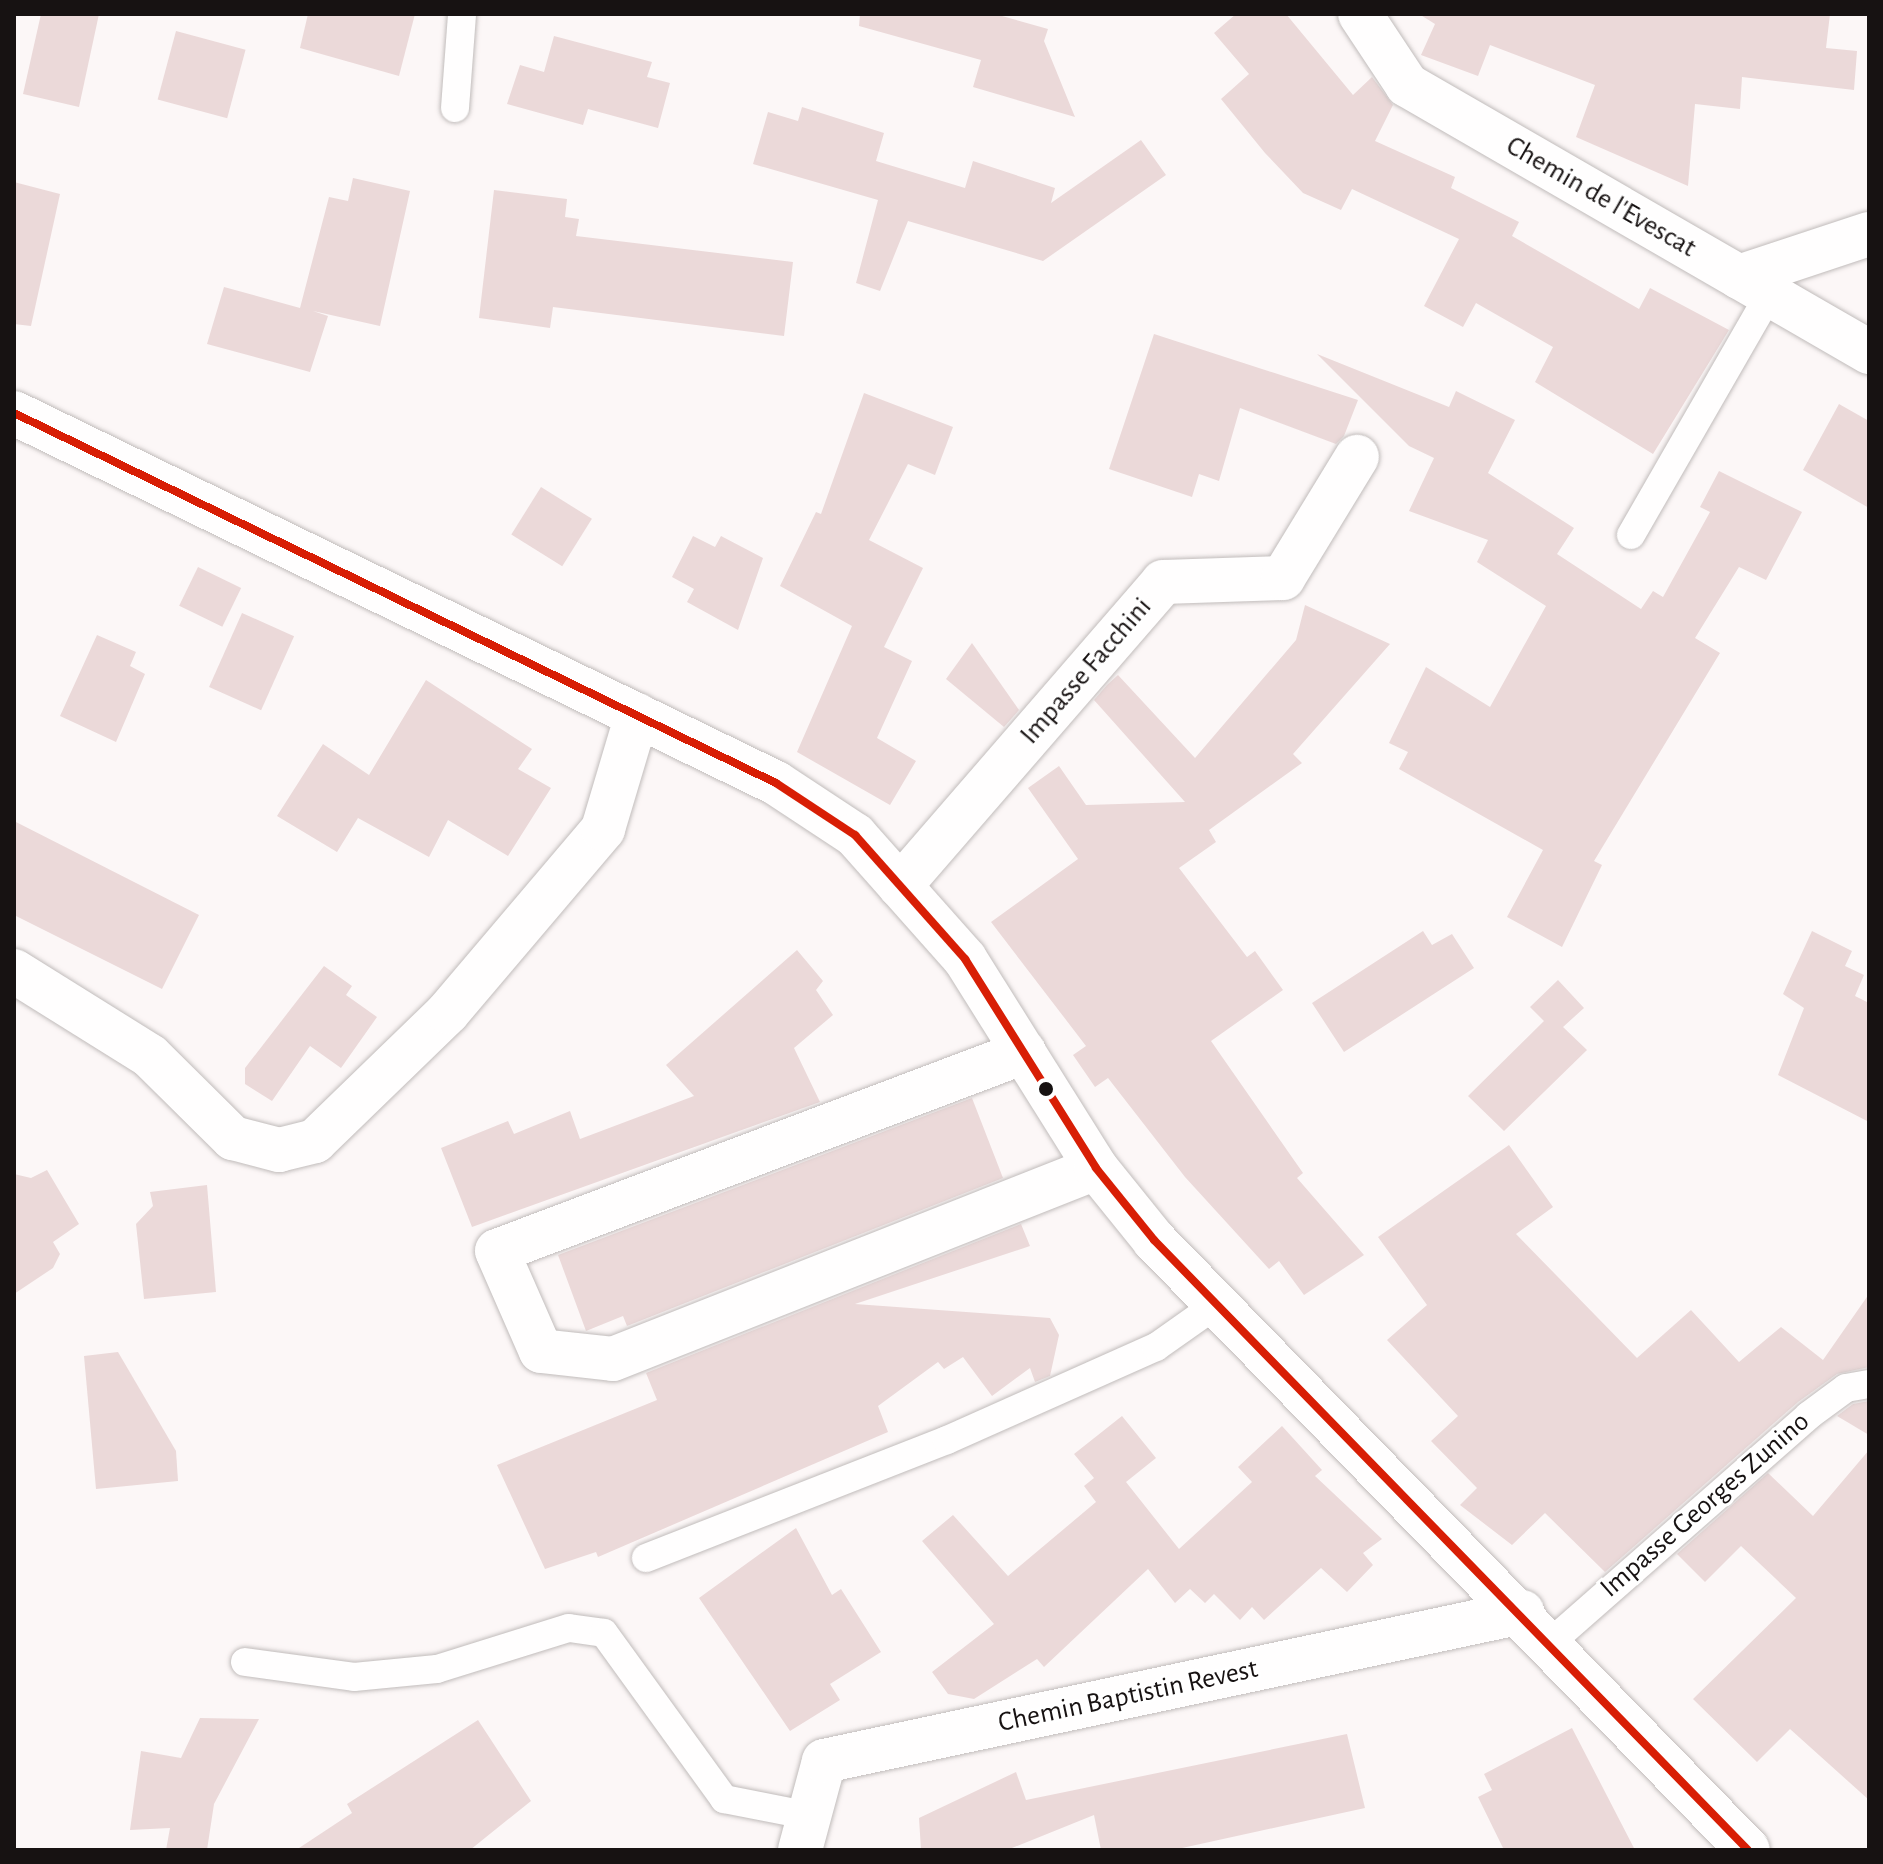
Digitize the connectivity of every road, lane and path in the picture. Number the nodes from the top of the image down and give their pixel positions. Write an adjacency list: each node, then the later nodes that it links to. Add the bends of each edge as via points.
1 (462, 14): 3 (lane)
2 (1360, 14): 5 (street, Chemin de l'Evescat, via 1407,85)
3 (455, 108)
4 (1869, 234): 5 (street)
5 (1754, 286): 6 (street, Chemin de l'Evescat); 9 (lane)
6 (1869, 352)
7 (14, 413): 10 (street)
8 (1357, 457): 11 (street, Impasse Facchini, via 1283,578 1163,582)
9 (1631, 535)
10 (637, 715): 11 (street, via 816,803); 12 (street, via 603,829 448,1012 315,1141 279,1150 233,1138 150,1056)
11 (900, 886): 13 (street, via 965,959)
12 (14, 971)
13 (1024, 1052): 14 (street); 14 (street, via 497,1251 541,1351 613,1359)
14 (1096, 1168): 15 (street)
15 (1217, 1304): 17 (lane, via 1156,1347 947,1440); 18 (street)
16 (1869, 1384): 18 (lane, Impasse Georges Zunino, via 1846,1388)
17 (646, 1558)
18 (1536, 1627): 20 (street, Chemin Baptistin Revest, via 824,1761); 21 (street)
19 (245, 1662): 20 (lane, via 354,1677 437,1669 569,1628 604,1633 724,1799)
20 (806, 1833)
21 (1748, 1850)

